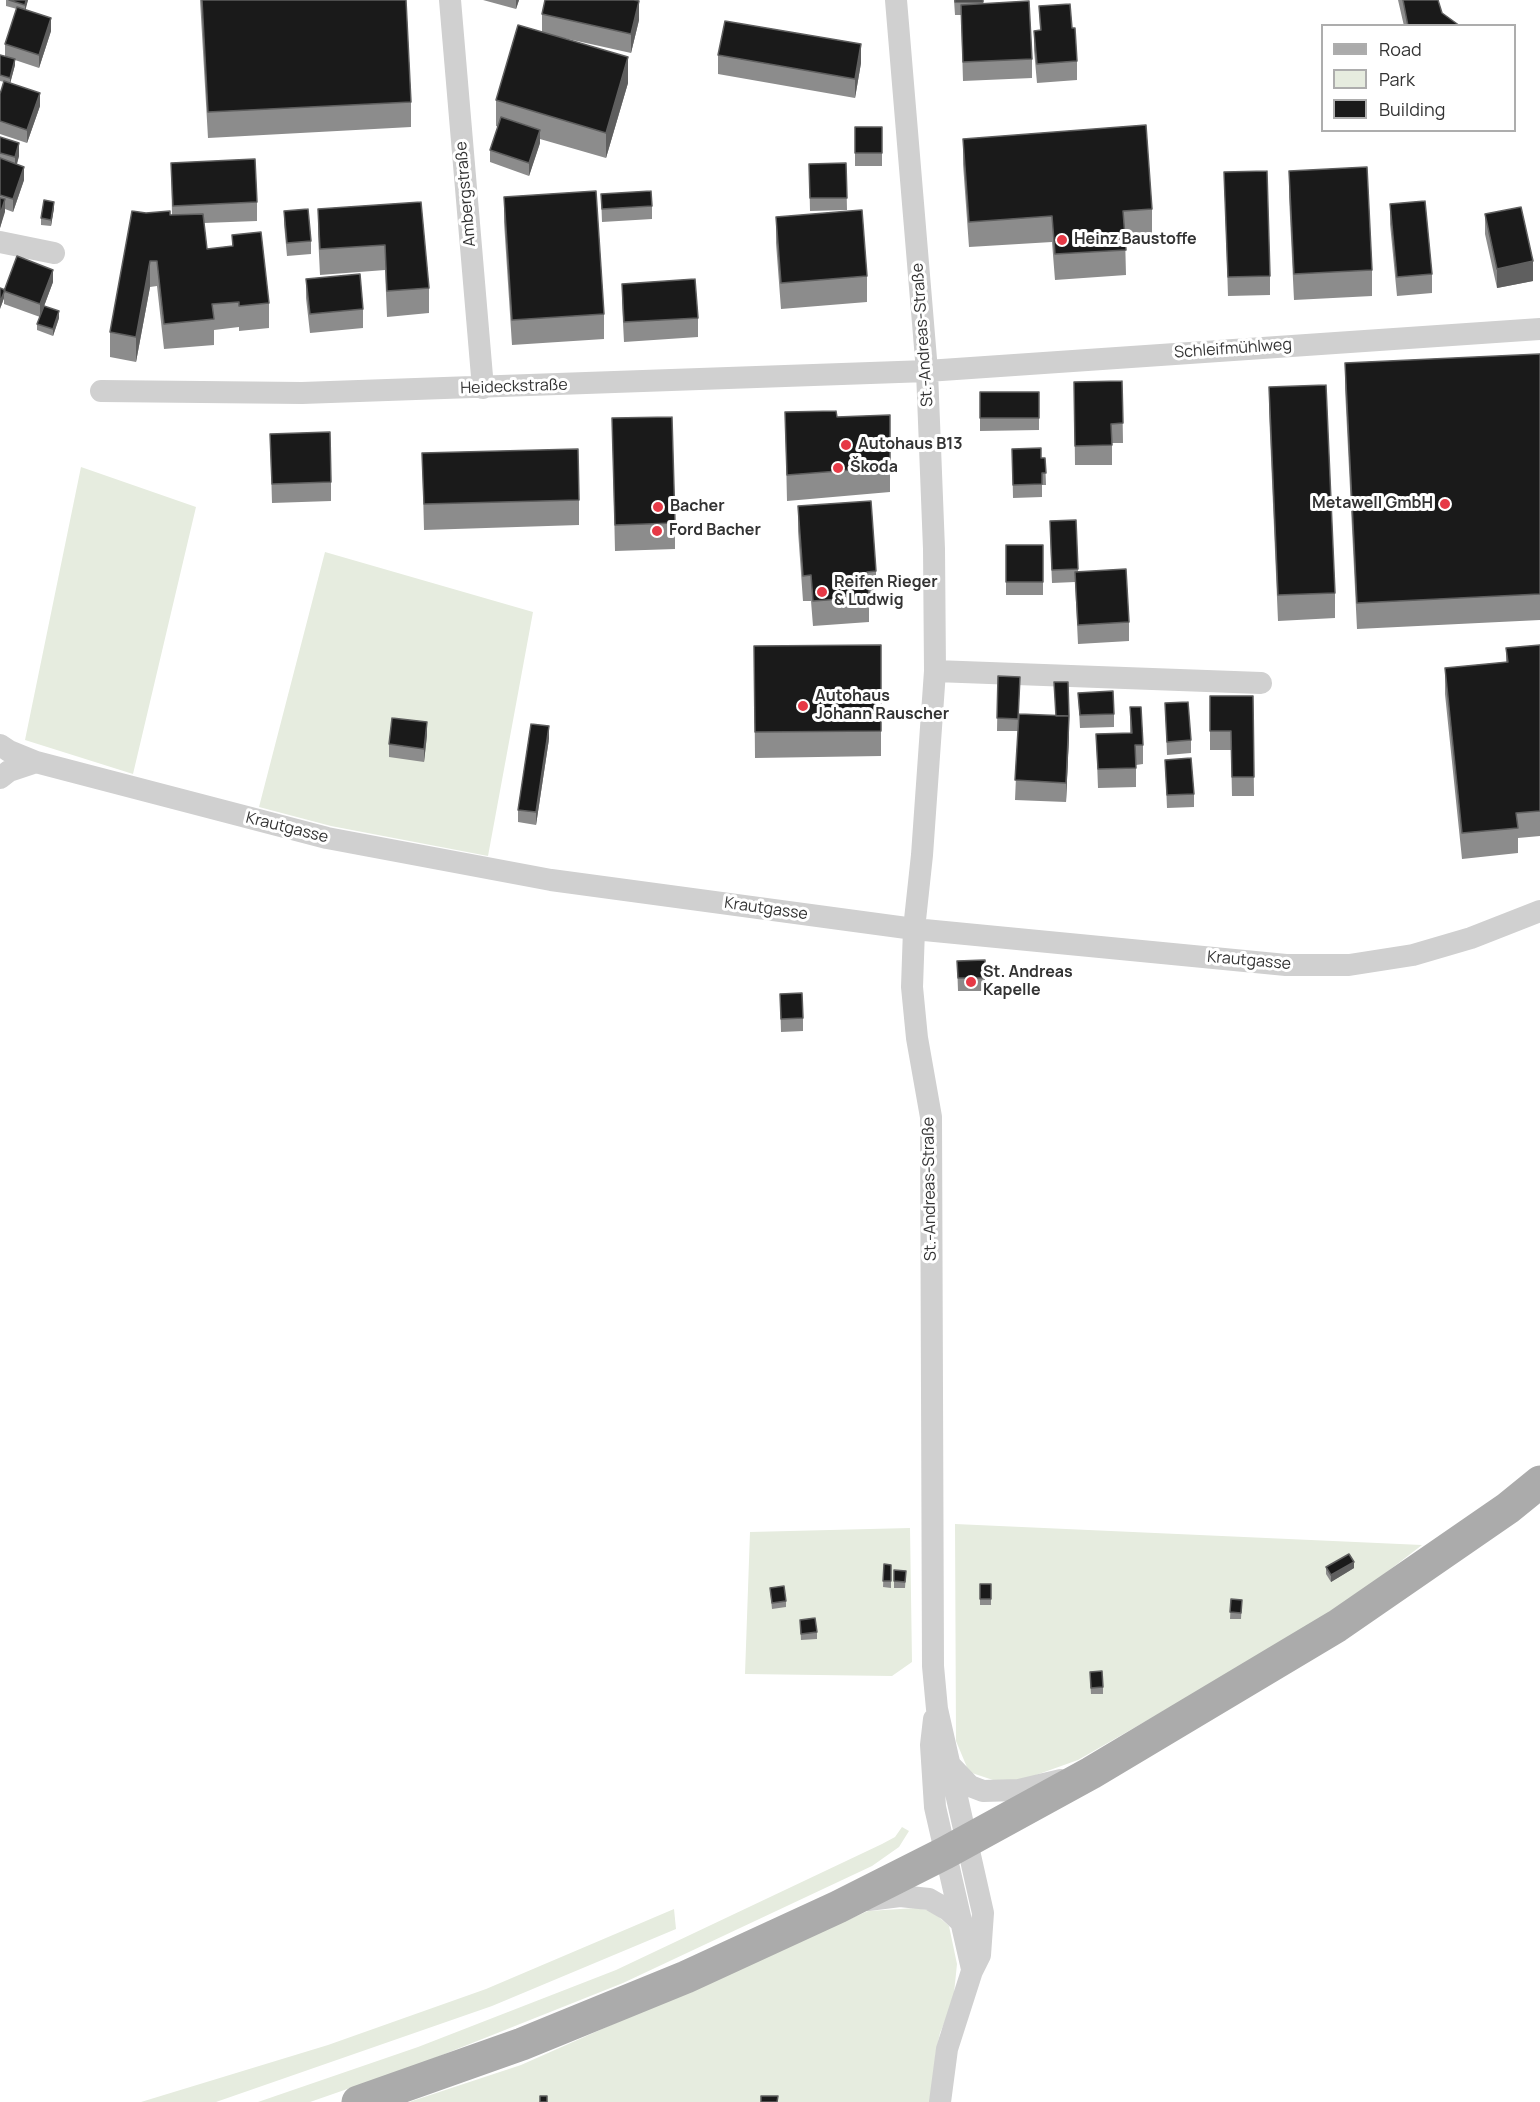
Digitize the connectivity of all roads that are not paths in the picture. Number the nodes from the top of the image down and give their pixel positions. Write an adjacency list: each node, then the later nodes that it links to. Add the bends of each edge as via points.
1 (450, 0): 7 (street, Ambergstraße)
2 (896, 0): 6 (street, St.-Andreas-Straße)
3 (0, 242): 4 (street)
4 (54, 253)
5 (1540, 329): 6 (street, Schleifmühlweg)
6 (927, 371): 7 (street, Heideckstraße); 9 (street, St.-Andreas-Straße)
7 (483, 388): 8 (street, Heideckstraße, via 302,393)
8 (101, 391)
9 (935, 671): 10 (street); 15 (street, St.-Andreas-Straße)
10 (1261, 683)
11 (0, 745): 12 (street, Krautgasse)
12 (36, 762): 13 (street); 15 (street, Krautgasse, via 338,840 550,880)
13 (0, 778)
14 (1540, 911): 15 (street, Krautgasse, via 1413,955 1349,965 1286,965)
15 (914, 929): 17 (street, St.-Andreas-Straße, via 912,987 931,1117 933,1665)
16 (1540, 1482): 19 (main road, via 1337,1626)
17 (937, 1709): 18 (street); 20 (street, via 932,1725 935,1807)
18 (951, 1766): 19 (street, via 970,1786 999,1792); 20 (street)
19 (1091, 1773): 20 (main road)
20 (956, 1847): 21 (main road); 22 (street); 23 (street, via 982,1914 980,1955)
21 (838, 1907): 22 (street, via 879,1897 928,1899); 24 (main road, via 686,1977 542,2036)
22 (962, 1923): 23 (street)
23 (972, 1971): 25 (street, via 947,2049)
24 (358, 2102)
25 (940, 2102)

